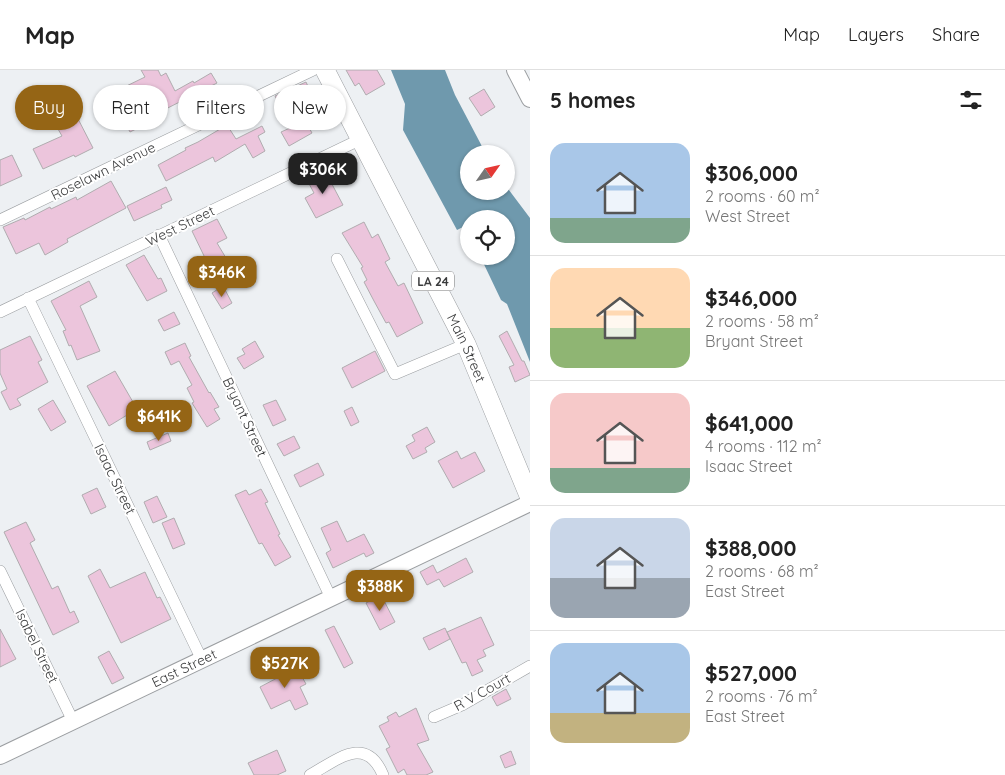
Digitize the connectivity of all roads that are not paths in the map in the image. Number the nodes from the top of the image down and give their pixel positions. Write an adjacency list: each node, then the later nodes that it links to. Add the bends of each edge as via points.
1 (314, 70): 6 (street, Roselawn Avenue)
2 (324, 70): 5 (main road, Main Street / LA 24)
3 (515, 70): 4 (street)
4 (530, 99)
5 (359, 140): 7 (street, West Street); 11 (main road, Main Street / LA 24)
6 (0, 220)
7 (159, 236): 9 (street, West Street); 15 (street, Bryant Street)
8 (337, 258): 11 (street, via 395,374)
9 (28, 298): 10 (street, West Street); 16 (street, Isaac Street)
10 (0, 312)
11 (466, 344): 12 (main road, Main Street / LA 24)
12 (530, 498)
13 (530, 503): 15 (street, East Street)
14 (0, 571): 19 (street, Isabel Street)
15 (332, 598): 16 (street, East Street)
16 (202, 660): 19 (street, East Street)
17 (530, 666): 18 (street, R V Court, via 462,705)
18 (434, 717)
19 (73, 721): 20 (street, East Street)
20 (0, 756)
21 (310, 775): 22 (street, via 355,752 375,760)
22 (383, 775)

